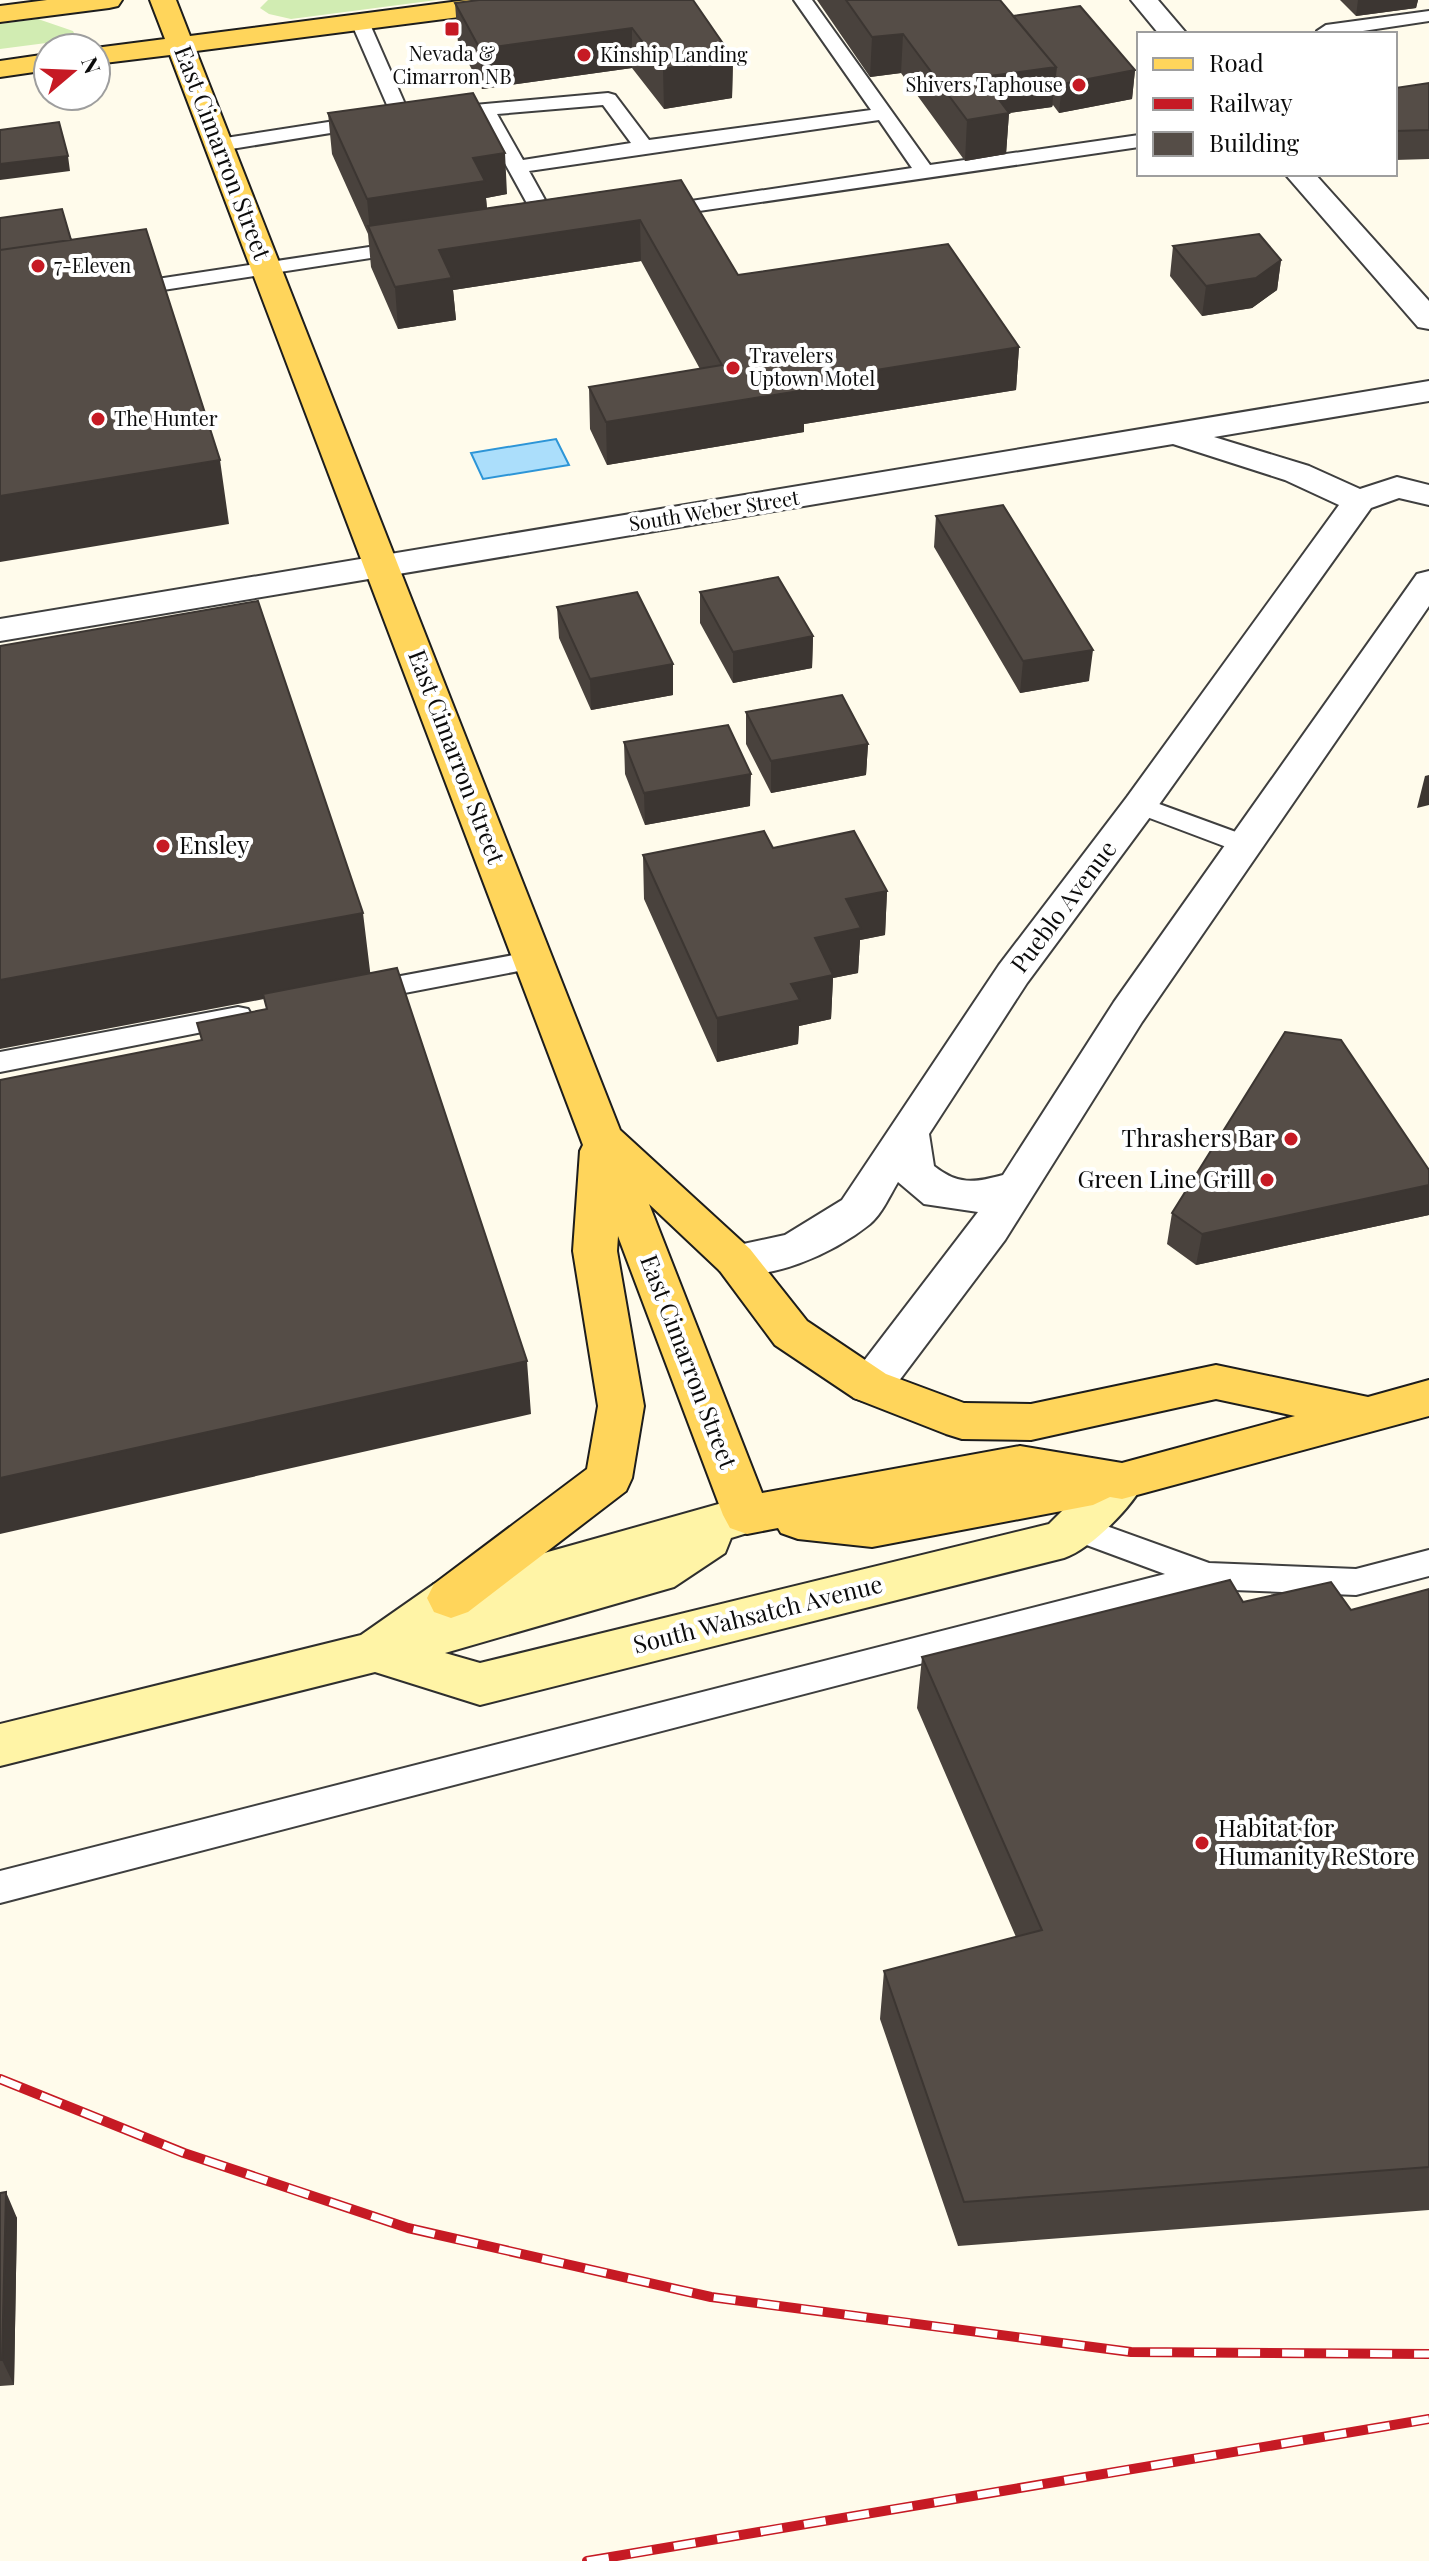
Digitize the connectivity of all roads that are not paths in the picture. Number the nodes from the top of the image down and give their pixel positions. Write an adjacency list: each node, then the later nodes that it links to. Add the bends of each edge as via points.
1 (109, 0): 8 (main road)
2 (163, 0): 13 (main road, East Cimarron Street)
3 (529, 0): 10 (main road)
4 (803, 0): 18 (lane)
5 (1144, 0): 12 (street)
6 (1420, 0): 7 (lane)
7 (1429, 9)
8 (0, 14)
9 (1429, 16): 11 (lane)
10 (360, 22): 13 (main road); 19 (lane)
11 (1326, 31)
12 (1172, 32)
13 (180, 45): 14 (main road); 21 (main road, East Cimarron Street)
14 (112, 54)
15 (32, 64): 16 (main road)
16 (0, 69)
17 (486, 111): 19 (lane); 22 (lane, via 608,99); 23 (lane)
18 (884, 114): 22 (lane); 24 (lane)
19 (401, 117): 21 (lane)
20 (1137, 141): 24 (lane)
21 (219, 145): 31 (main road, East Cimarron Street)
22 (644, 147): 23 (lane)
23 (517, 167): 27 (lane)
24 (925, 172): 26 (lane)
25 (1301, 176): 29 (street)
26 (641, 213)
27 (550, 227)
28 (431, 244): 31 (lane)
29 (1380, 265): 30 (street); 33 (street)
30 (1417, 265)
31 (267, 268): 32 (lane); 38 (main road, East Cimarron Street)
32 (104, 292)
33 (1429, 320)
34 (1429, 391): 35 (street, South Weber Street)
35 (1171, 435): 37 (street, via 1297,473); 38 (street, South Weber Street)
36 (1429, 495): 37 (street, via 1397,487)
37 (1359, 501): 41 (street, Pueblo Avenue)
38 (382, 566): 40 (street, South Weber Street); 43 (main road, East Cimarron Street)
39 (1429, 581): 42 (street)
40 (0, 630)
41 (1140, 805): 42 (lane); 47 (street, Pueblo Avenue, via 1013,974)
42 (1246, 845): 49 (street, via 1128,1012)
43 (535, 960): 44 (lane); 48 (main road, East Cimarron Street)
44 (344, 996)
45 (265, 1011): 46 (lane)
46 (0, 1062)
47 (909, 1136): 49 (street, via 914,1173 939,1193 978,1197); 50 (street, Pueblo Avenue, via 857,1211 796,1249)
48 (602, 1137): 50 (main road); 55 (main road, East Cimarron Street); 59 (main road, via 595,1251 621,1406 609,1478)
49 (1017, 1186): 51 (street)
50 (735, 1260): 51 (main road, via 791,1333)
51 (870, 1386): 53 (main road, via 962,1421 1031,1422 1216,1382)
52 (1429, 1398): 53 (main road)
53 (1366, 1414): 54 (main road)
54 (1122, 1481): 55 (main road, via 872,1528); 56 (main road, South Wahsatch Avenue)
55 (747, 1515): 59 (main road); 60 (main road, via 657,1573)
56 (1076, 1528): 58 (lane); 60 (main road, South Wahsatch Avenue, via 1064,1539 480,1684)
57 (1429, 1563): 58 (lane, via 1356,1582)
58 (1208, 1576): 62 (lane)
59 (451, 1598): 60 (main road)
60 (375, 1652): 61 (main road)
61 (0, 1745)
62 (0, 1887)

